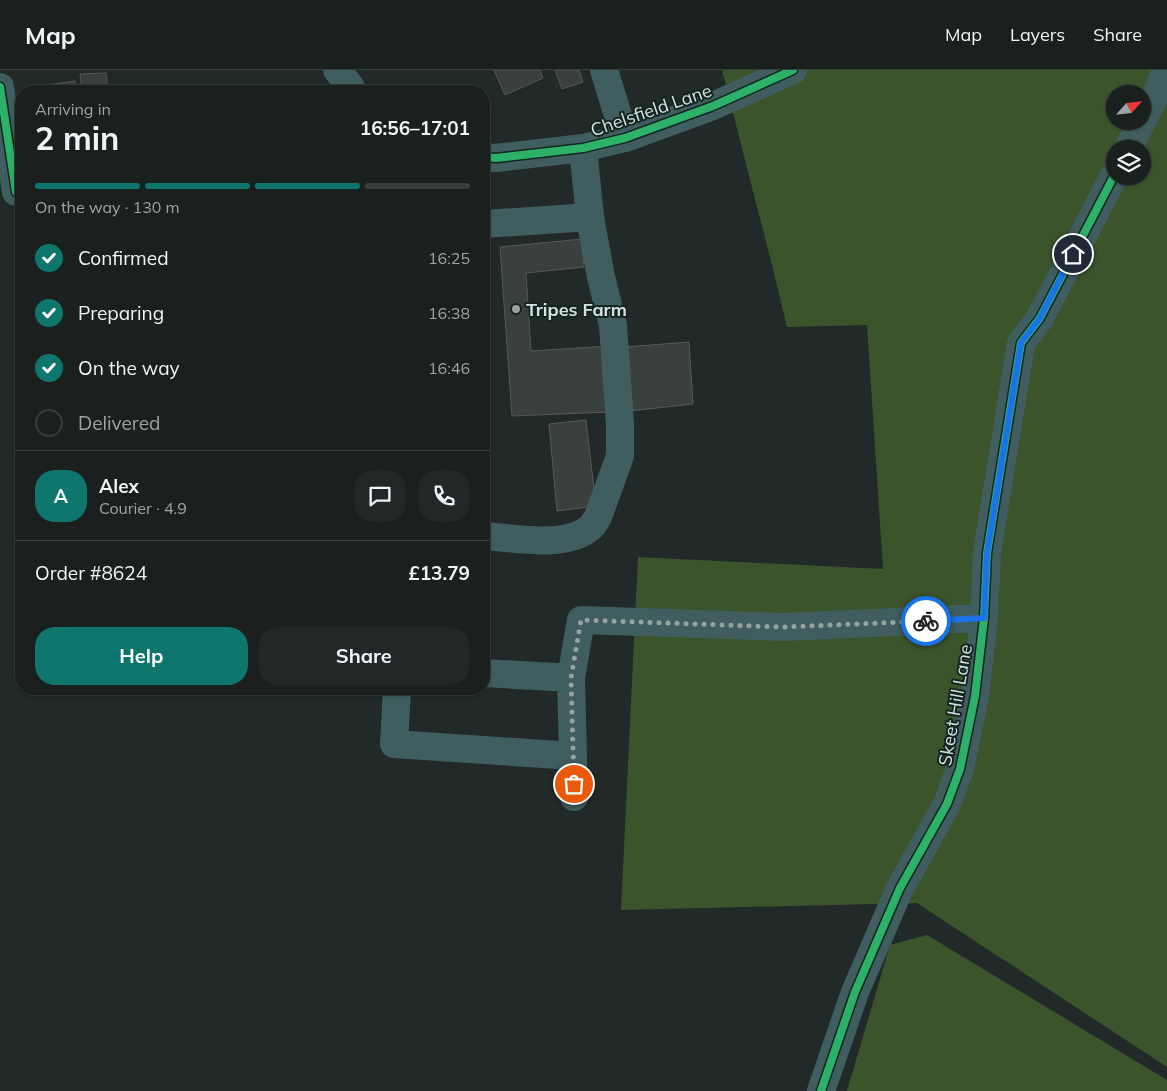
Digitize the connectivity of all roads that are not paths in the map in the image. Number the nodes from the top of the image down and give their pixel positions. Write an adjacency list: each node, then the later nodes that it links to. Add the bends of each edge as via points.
1 (337, 70): 5 (street)
2 (604, 70): 8 (street)
3 (792, 70): 8 (street, Chelsfield Lane, via 714,106)
4 (1166, 70): 7 (street)
5 (349, 85)
6 (0, 87): 12 (street)
7 (1151, 104)
8 (625, 138): 9 (street, Chelsfield Lane)
9 (583, 148): 10 (street, Chelsfield Lane); 13 (street)
10 (490, 158)
11 (1109, 185): 16 (street, Skeet Hill Lane, via 1040,318 1021,343 987,553)
12 (12, 193)
13 (590, 217): 14 (street); 15 (street, via 613,325 620,456 593,526 565,539 541,541)
14 (490, 224)
15 (490, 537)
16 (984, 618): 18 (street, via 782,627 581,620); 22 (street, Skeet Hill Lane, via 975,696 960,769 947,804 900,888 855,992)
17 (490, 673): 18 (street)
18 (571, 678): 20 (street)
19 (397, 695): 20 (street, via 394,744)
20 (573, 756): 21 (street)
21 (574, 797)
22 (821, 1091)

